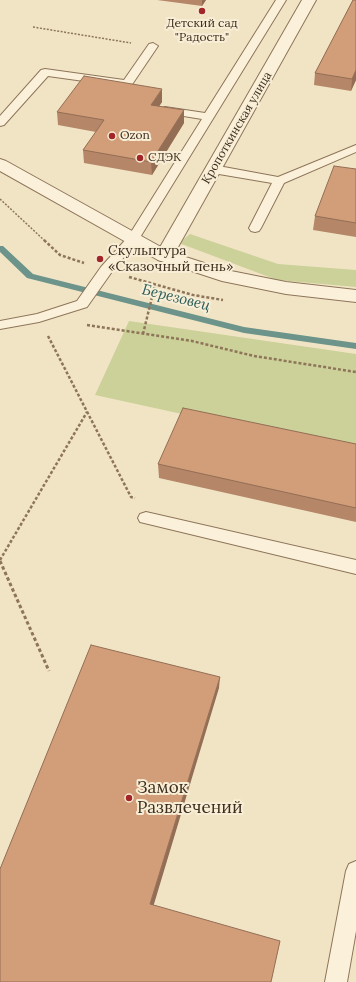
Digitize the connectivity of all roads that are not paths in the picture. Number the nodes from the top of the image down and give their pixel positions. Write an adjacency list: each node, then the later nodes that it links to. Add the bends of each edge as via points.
1 (281, 0): 5 (lane)
2 (309, 0): 9 (street, Кропоткинская улица)
3 (153, 46): 6 (lane, via 127,84 45,72)
4 (165, 110): 5 (lane)
5 (208, 117): 12 (lane)
6 (0, 122)
7 (356, 148): 10 (lane)
8 (0, 164): 12 (street)
9 (213, 169): 10 (lane); 13 (street, Кропоткинская улица)
10 (279, 181): 11 (lane)
11 (255, 228)
12 (133, 239): 13 (street); 15 (lane, via 106,270 82,304 39,318)
13 (164, 256): 14 (street, via 222,275 250,281)
14 (356, 296)
15 (0, 325)
16 (146, 518): 17 (lane)
17 (356, 567)
18 (356, 871): 19 (lane)
19 (336, 982)

